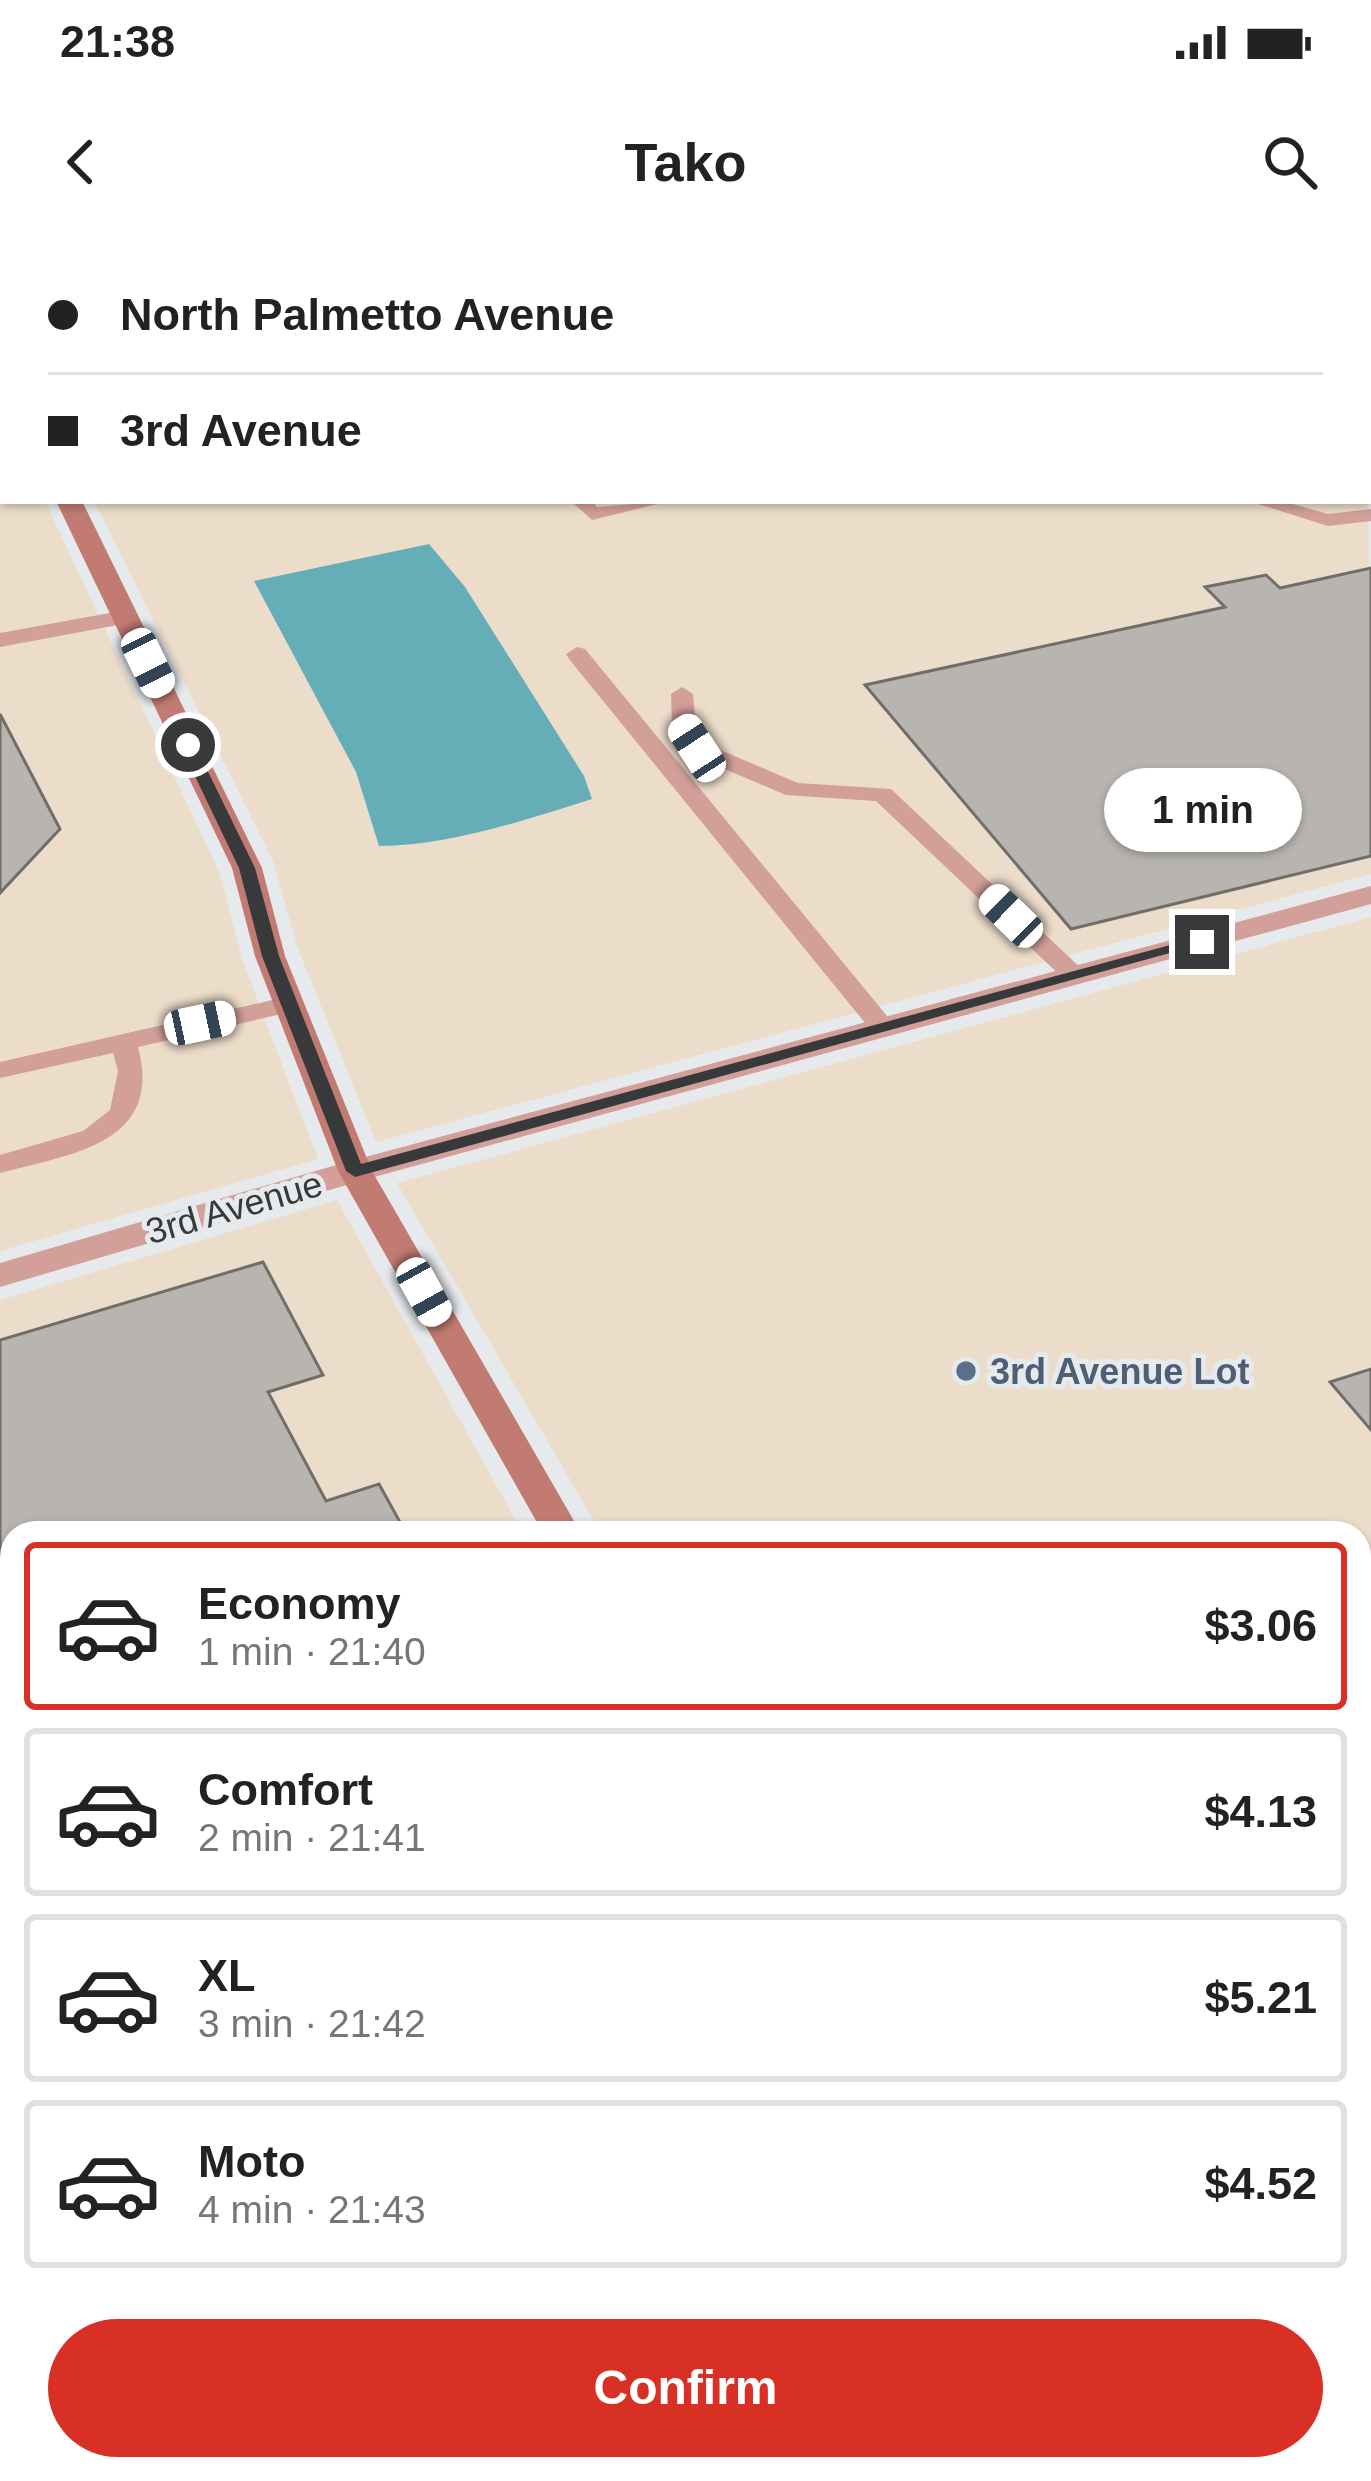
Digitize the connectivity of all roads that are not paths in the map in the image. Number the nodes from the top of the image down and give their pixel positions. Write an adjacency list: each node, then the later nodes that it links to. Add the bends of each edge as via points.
1 (70, 504): 6 (street)
2 (584, 504): 3 (lane, via 592,514)
3 (644, 504)
4 (1269, 504): 5 (lane, via 1328,520)
5 (1371, 515)
6 (126, 617): 7 (lane); 12 (street, via 247,868)
7 (0, 640)
8 (577, 654): 13 (lane)
9 (682, 694): 11 (lane, via 684,728 697,748 794,790 883,794)
10 (1371, 895): 11 (street, 3rd Avenue)
11 (1076, 977): 13 (street, 3rd Avenue)
12 (290, 1004): 14 (lane); 17 (street)
13 (883, 1028): 17 (street, 3rd Avenue)
14 (123, 1040): 15 (lane); 16 (lane, via 131,1071 123,1112 93,1137)
15 (0, 1070)
16 (0, 1164)
17 (355, 1171): 18 (street, 3rd Avenue); 19 (street)
18 (0, 1275)
19 (555, 1521)

